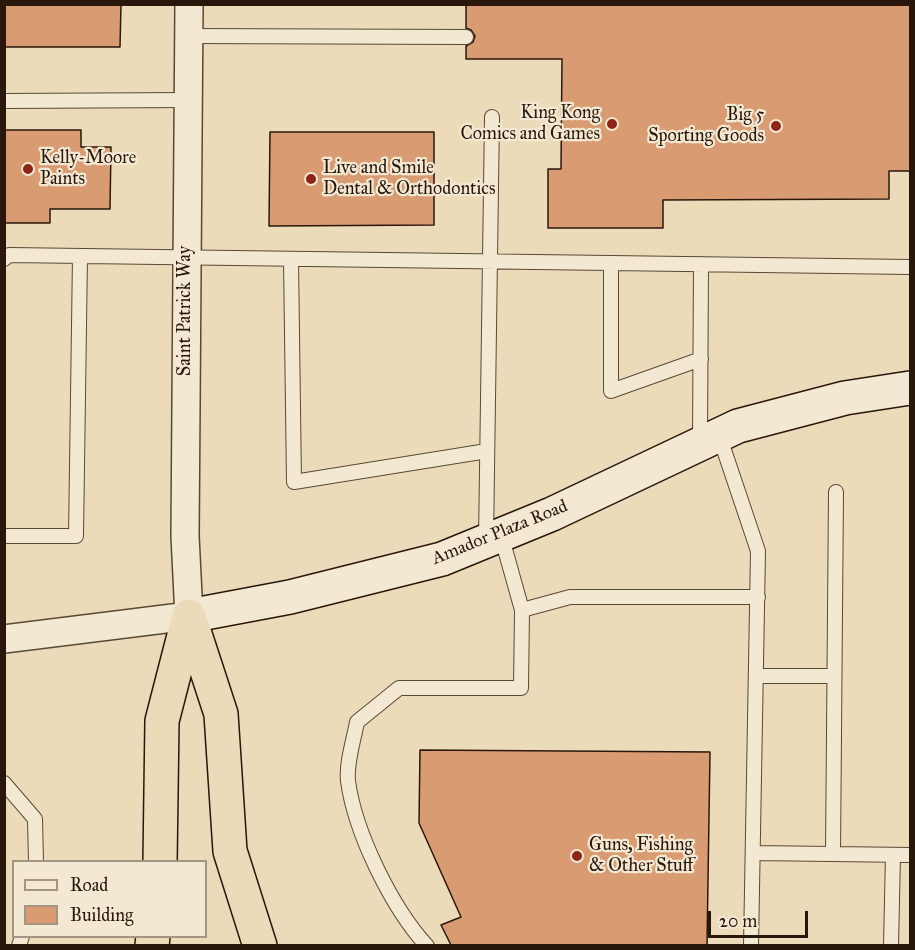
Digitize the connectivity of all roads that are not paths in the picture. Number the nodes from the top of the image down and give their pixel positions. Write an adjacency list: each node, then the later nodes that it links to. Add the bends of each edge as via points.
1 (189, 4): 2 (street, Saint Patrick Way)
2 (188, 36): 3 (lane); 4 (street, Saint Patrick Way)
3 (466, 37)
4 (188, 100): 5 (lane); 8 (street, Saint Patrick Way)
5 (4, 101)
6 (492, 117): 11 (lane)
7 (80, 256): 8 (lane); 9 (lane, via 9,255); 20 (lane, via 76,536)
8 (186, 257): 10 (lane); 24 (street, Saint Patrick Way, via 185,536)
9 (4, 259)
10 (291, 260): 11 (lane); 18 (lane, via 294,482)
11 (489, 262): 12 (lane); 18 (lane)
12 (611, 263): 13 (lane); 15 (lane, via 611,391)
13 (701, 264): 14 (lane); 15 (lane)
14 (910, 267)
15 (701, 359): 17 (lane)
16 (910, 388): 17 (street, Amador Plaza Road, via 845,398 738,426)
17 (709, 440): 21 (street, Amador Plaza Road); 22 (lane, via 758,551)
18 (487, 451): 21 (lane)
19 (836, 492): 27 (lane)
20 (4, 536)
21 (494, 538): 23 (lane); 24 (street, Amador Plaza Road, via 442,559 290,597)
22 (758, 597): 23 (lane, via 570,597); 26 (lane)
23 (522, 610): 36 (lane, via 521,688 399,688 357,722 348,780 369,852 413,930)
24 (189, 616): 25 (street, Amador Plaza Road); 34 (highway, via 162,721); 35 (highway, via 221,714 230,850)
25 (4, 639)
26 (757, 676): 27 (lane); 29 (lane)
27 (834, 676): 30 (lane)
28 (4, 783): 33 (lane, via 35,819)
29 (754, 853): 30 (lane); 37 (lane)
30 (833, 854): 31 (lane)
31 (893, 855): 32 (lane); 38 (lane)
32 (910, 855)
33 (36, 860)
34 (160, 860)
35 (260, 945)
36 (427, 945)
37 (751, 945)
38 (891, 945)

